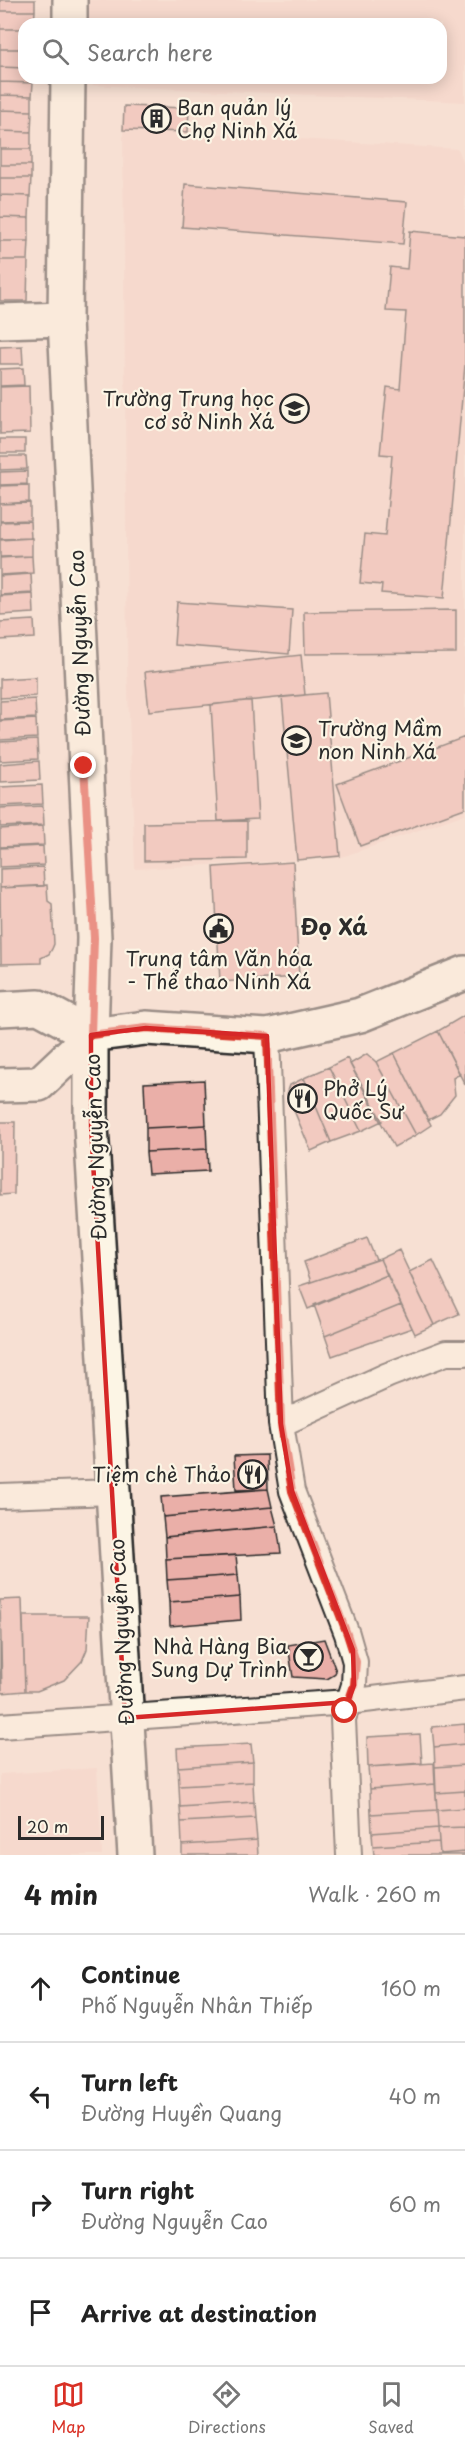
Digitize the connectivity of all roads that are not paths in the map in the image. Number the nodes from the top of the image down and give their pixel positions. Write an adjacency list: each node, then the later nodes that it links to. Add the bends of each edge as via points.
1 (70, 0): 2 (main road)
2 (70, 18)
3 (68, 84): 4 (main road, Đường Nguyễn Cao)
4 (65, 319): 5 (main road); 8 (main road, Đường Nguyễn Cao, via 94,938)
5 (0, 321)
6 (465, 973): 9 (main road, via 360,1015)
7 (0, 1009): 8 (main road, via 39,1007)
8 (91, 1035): 9 (main road, via 146,1028); 10 (main road, via 39,1084); 13 (main road, Đường Nguyễn Cao, via 91,1126)
9 (267, 1036): 12 (street)
10 (0, 1085)
11 (465, 1353): 12 (street, via 446,1353 388,1375)
12 (281, 1424): 16 (street, via 292,1491 356,1662)
13 (113, 1492): 14 (street); 17 (main road, Đường Nguyễn Cao)
14 (0, 1496)
15 (465, 1688): 16 (street)
16 (348, 1702): 17 (street); 20 (street, via 343,1726)
17 (125, 1718): 18 (street); 19 (main road, Đường Nguyễn Cao)
18 (0, 1726)
19 (135, 1855)
20 (349, 1855)

